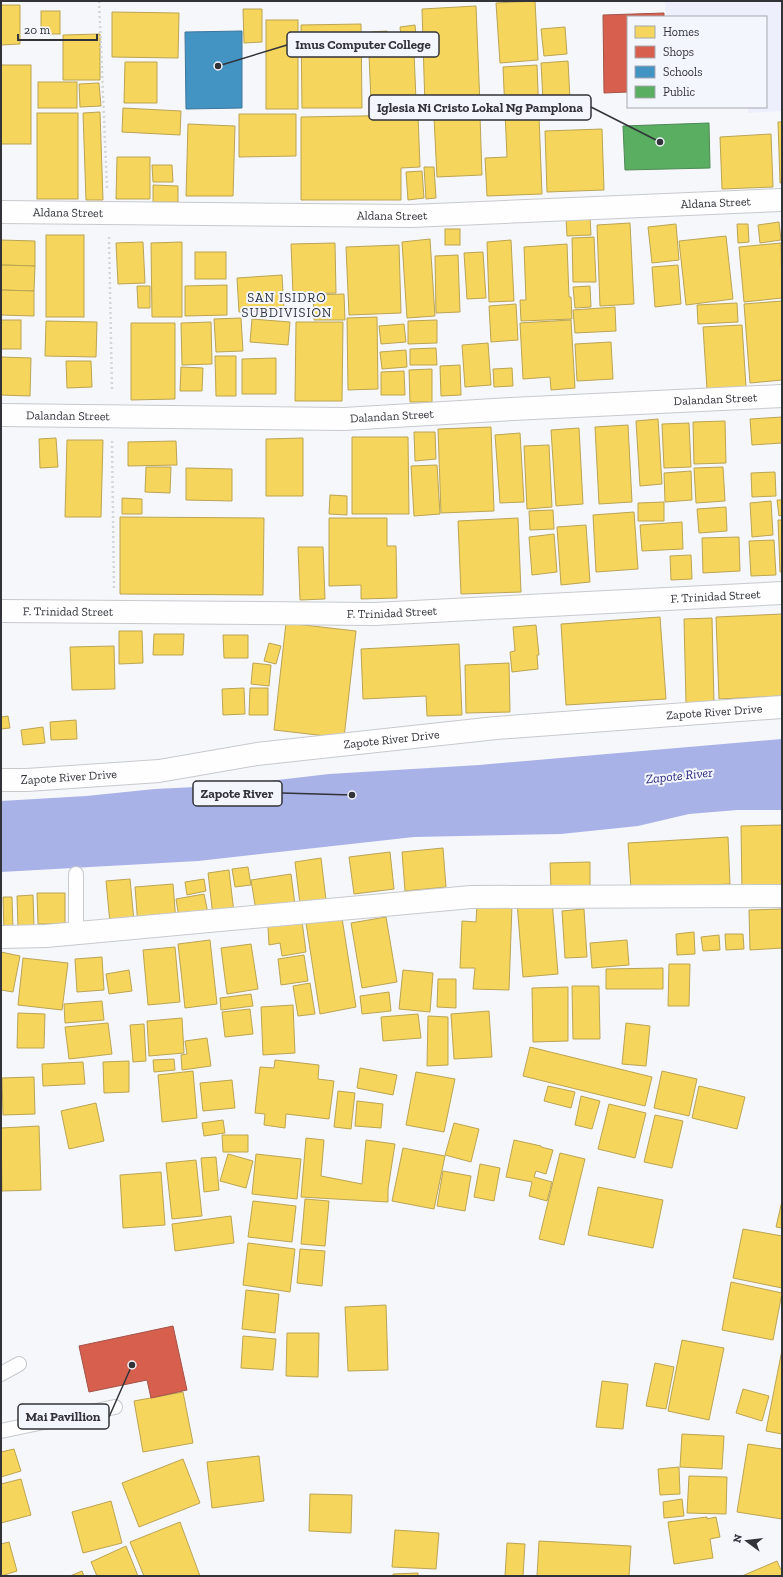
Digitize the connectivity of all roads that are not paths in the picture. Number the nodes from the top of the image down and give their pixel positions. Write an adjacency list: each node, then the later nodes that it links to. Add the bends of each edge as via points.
1 (782, 200): 2 (street, Aldana Street, via 411,216)
2 (1, 212)
3 (782, 396): 4 (street, Dalandan Street, via 344,419)
4 (1, 415)
5 (782, 593): 6 (street, F. Trinidad Street, via 375,614)
6 (1, 611)
7 (782, 707): 8 (street, Zapote River Drive, via 496,728 256,754 159,771)
8 (1, 780)
9 (76, 874): 11 (lane)
10 (782, 896): 11 (street, via 471,897)
11 (76, 933): 12 (street)
12 (1, 937)
13 (19, 1364): 14 (lane)
14 (1, 1374)
15 (115, 1407): 16 (lane)
16 (1, 1431)

